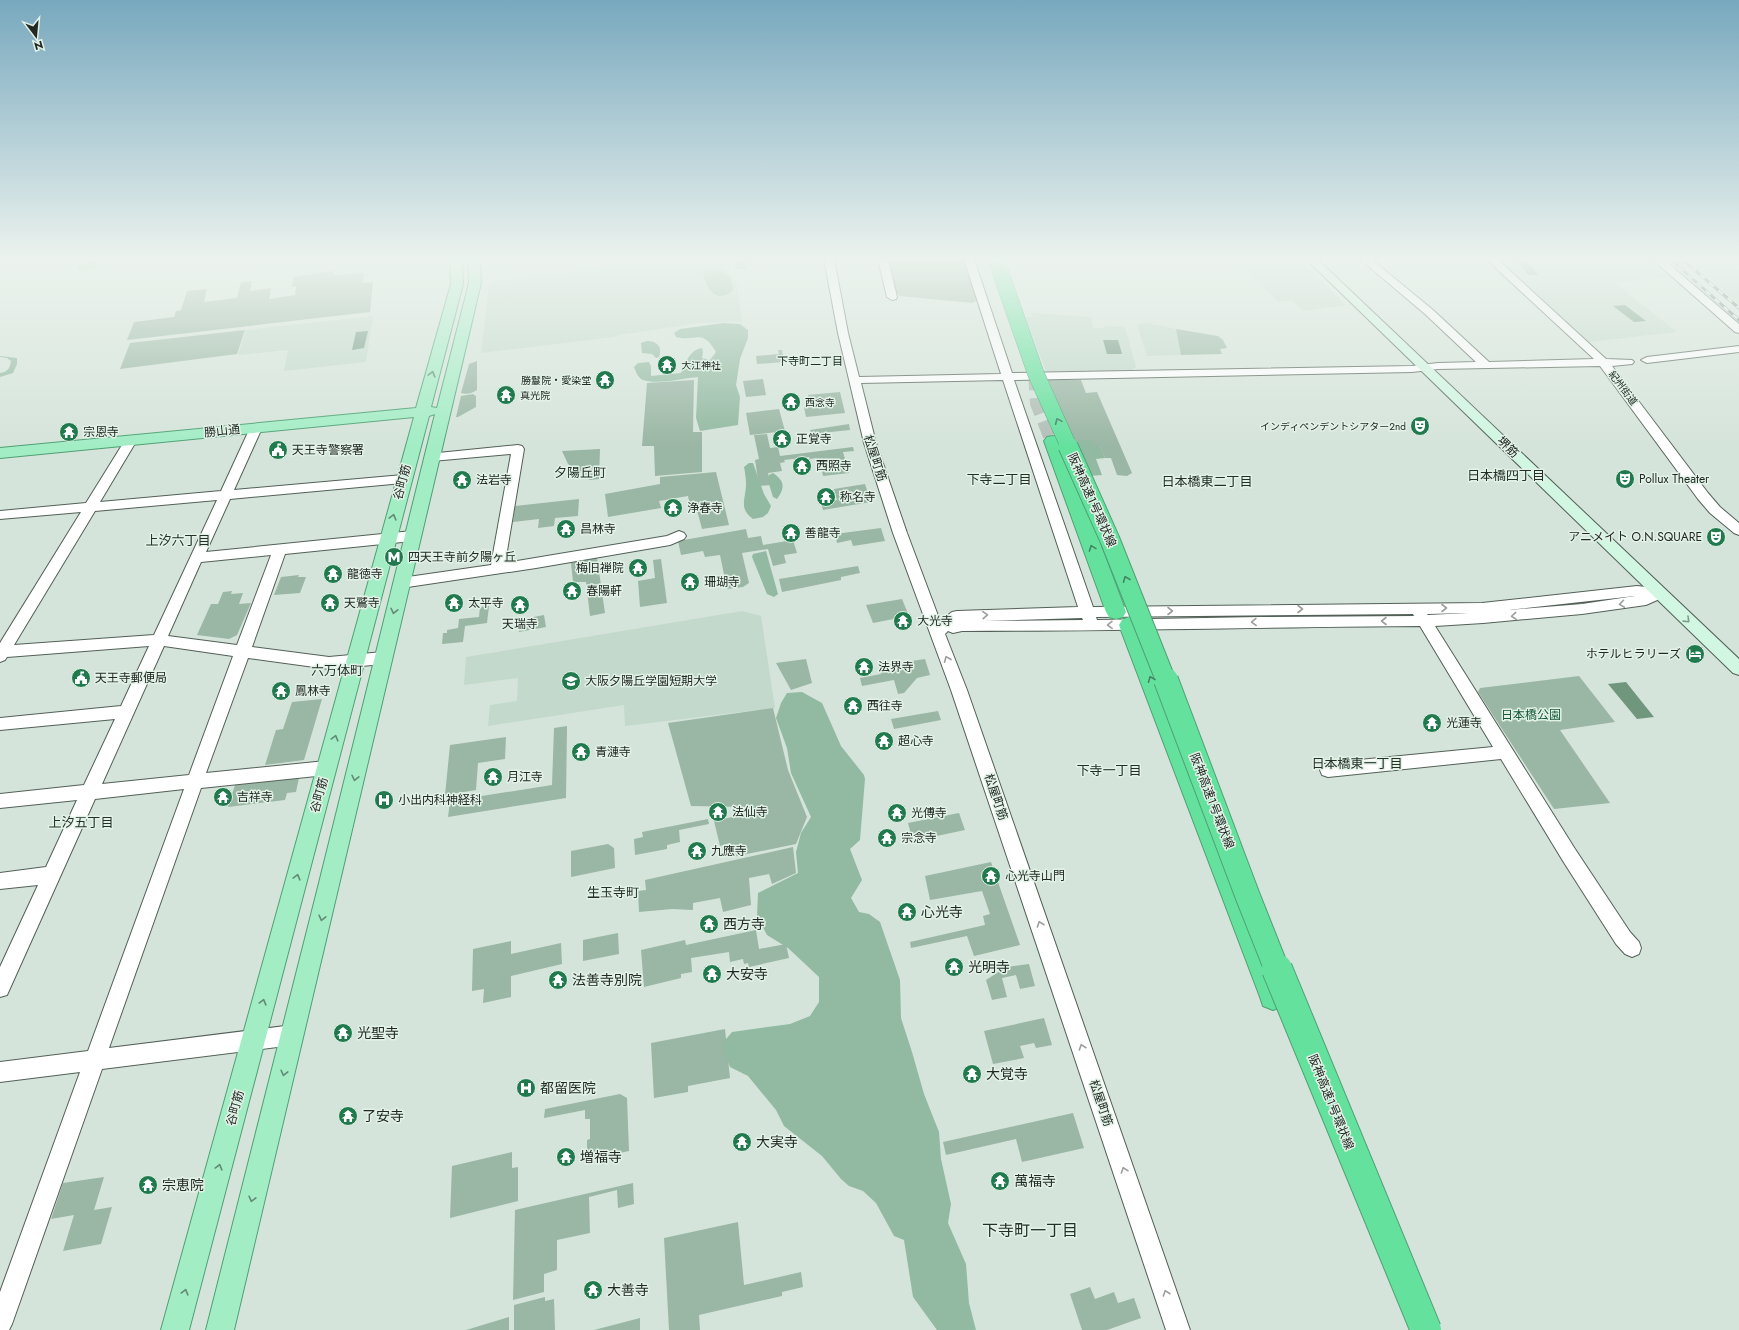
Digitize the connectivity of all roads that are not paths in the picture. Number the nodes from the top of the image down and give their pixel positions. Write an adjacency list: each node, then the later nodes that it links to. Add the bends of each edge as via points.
1 (446, 321): 20 (main road, 谷町筋, one-way to 1)
2 (465, 321): 19 (main road, 谷町筋)
3 (841, 321): 18 (street, 松屋町筋)
4 (990, 321): 17 (street)
5 (1017, 321): 68 (highway, 阪神高速1号環状線, one-way to 5, bridge, via 1248,897 1139,611 1096,507 1036,374)
6 (1376, 321): 16 (main road, 堺筋)
7 (1439, 321): 15 (street)
8 (1558, 321): 14 (street, 紀州街道)
9 (1729, 321): 10 (street)
10 (1739, 330)
11 (1739, 349): 12 (street)
12 (1647, 360)
13 (1628, 362): 14 (street)
14 (1604, 363): 15 (street); 30 (street, 紀州街道, via 1703,496 1715,510)
15 (1487, 366): 16 (street)
16 (1426, 368): 17 (street); 38 (main road, 堺筋)
17 (1009, 377): 18 (street); 43 (street, via 1041,479)
18 (855, 380): 39 (street, 松屋町筋, via 870,443)
19 (443, 410): 20 (main road, 勝山通); 25 (main road, 谷町筋)
20 (422, 411): 21 (main road, 勝山通); 26 (main road, 谷町筋)
21 (256, 428): 22 (main road, 勝山通); 27 (street)
22 (131, 440): 24 (main road, 勝山通); 28 (street)
23 (1053, 441): 42 (highway, one-way to 23, via 1105,585)
24 (0, 453)
25 (432, 456): 31 (main road, 谷町筋); 36 (street, via 518,449)
26 (403, 479): 27 (street); 33 (main road, 谷町筋, one-way to 26)
27 (227, 495): 28 (street); 35 (street)
28 (92, 507): 29 (street); 47 (street)
29 (0, 515)
30 (1738, 528)
31 (412, 536): 33 (street); 37 (main road, 谷町筋)
32 (678, 536): 36 (street, via 670,540)
33 (388, 538): 34 (street); 49 (main road, 谷町筋)
34 (280, 549): 35 (street); 46 (street)
35 (197, 558): 45 (street)
36 (497, 570): 37 (street)
37 (401, 583): 48 (main road, 谷町筋, one-way to 48)
38 (1659, 593): 40 (street, via 1637,591); 50 (main road, 堺筋, one-way to 50)
39 (926, 603): 41 (street, via 942,614); 44 (street, 松屋町筋)
40 (1420, 615): 42 (street); 53 (street)
41 (957, 616): 43 (street, one-way to 43); 44 (street)
42 (1122, 618): 43 (street); 68 (highway, one-way to 42, bridge, via 1274,999 1165,715)
43 (1090, 619): 44 (street, via 962,626)
44 (936, 632): 72 (street, 松屋町筋, one-way to 44, via 959,690)
45 (159, 640): 46 (street); 47 (street); 51 (street)
46 (242, 651): 49 (street, via 329,663); 56 (street)
47 (1, 653)
48 (383, 658): 49 (street); 64 (main road, 谷町筋, one-way to 64)
49 (356, 661): 54 (main road, 谷町筋, one-way to 49)
50 (1739, 669)
51 (126, 712): 52 (street); 57 (street)
52 (0, 724)
53 (1506, 752): 55 (street); 61 (street, via 1569,855)
54 (326, 768): 56 (street); 65 (main road, 谷町筋, one-way to 54)
55 (1328, 770)
56 (195, 780): 57 (street); 66 (street)
57 (90, 791): 58 (street); 59 (street)
58 (0, 802)
59 (51, 875): 60 (street); 62 (street)
60 (0, 880)
61 (1632, 948)
62 (4, 970): 63 (street)
63 (0, 988)
64 (293, 1035): 65 (street); 71 (main road, 谷町筋, one-way to 71)
65 (253, 1040): 66 (street); 70 (main road, 谷町筋, one-way to 65)
66 (94, 1061): 67 (street); 69 (street)
67 (0, 1072)
68 (1403, 1277): 73 (highway, 阪神高速1号環状線, bridge)
69 (0, 1324)
70 (175, 1330)
71 (220, 1330)
72 (1178, 1330)
73 (1426, 1330)

